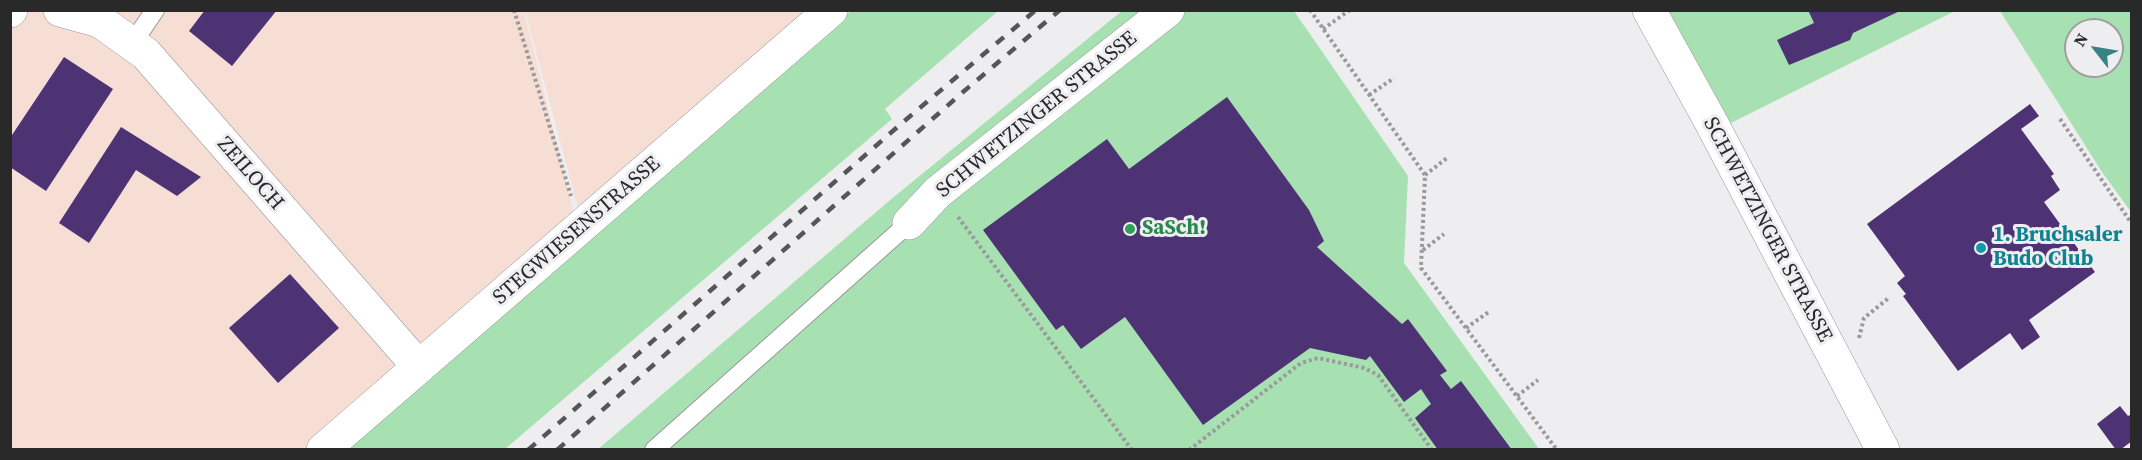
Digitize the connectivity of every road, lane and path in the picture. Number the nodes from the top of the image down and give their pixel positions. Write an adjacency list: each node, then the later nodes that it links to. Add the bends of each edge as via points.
1 (60, 10): 10 (street, ZEILOCH, via 100,21)
2 (155, 10): 10 (lane)
3 (514, 10): 19 (path)
4 (831, 10): 19 (street, STEGWIESENSTRASSE)
5 (1168, 10): 16 (street, SCHWETZINGER STRASSE)
6 (1310, 10): 9 (path)
7 (1350, 10): 9 (path)
8 (1649, 10): 35 (street, SCHWETZINGER STRASSE)
9 (1323, 29): 12 (path)
10 (132, 44): 26 (street, ZEILOCH, via 146,54)
11 (1394, 78): 12 (path)
12 (1369, 95): 15 (path)
13 (2060, 119): 18 (path)
14 (1447, 158): 15 (path)
15 (1425, 175): 21 (path)
16 (938, 192): 17 (street, SCHWETZINGER STRASSE); 31 (path)
17 (909, 223): 30 (lane)
18 (2132, 224)
19 (581, 228): 26 (street, STEGWIESENSTRASSE)
20 (1444, 234): 21 (path)
21 (1422, 250): 25 (path, via 1421,268)
22 (1890, 297): 24 (path)
23 (1490, 311): 25 (path)
24 (1864, 318)
25 (1466, 328): 28 (path)
26 (418, 367): 29 (street, STEGWIESENSTRASSE)
27 (1538, 380): 28 (path)
28 (1516, 396): 34 (path)
29 (323, 450)
30 (654, 450)
31 (1132, 450)
32 (1189, 450): 33 (path, via 1302,363 1318,358 1378,375)
33 (1432, 450)
34 (1557, 450)
35 (1883, 450)

